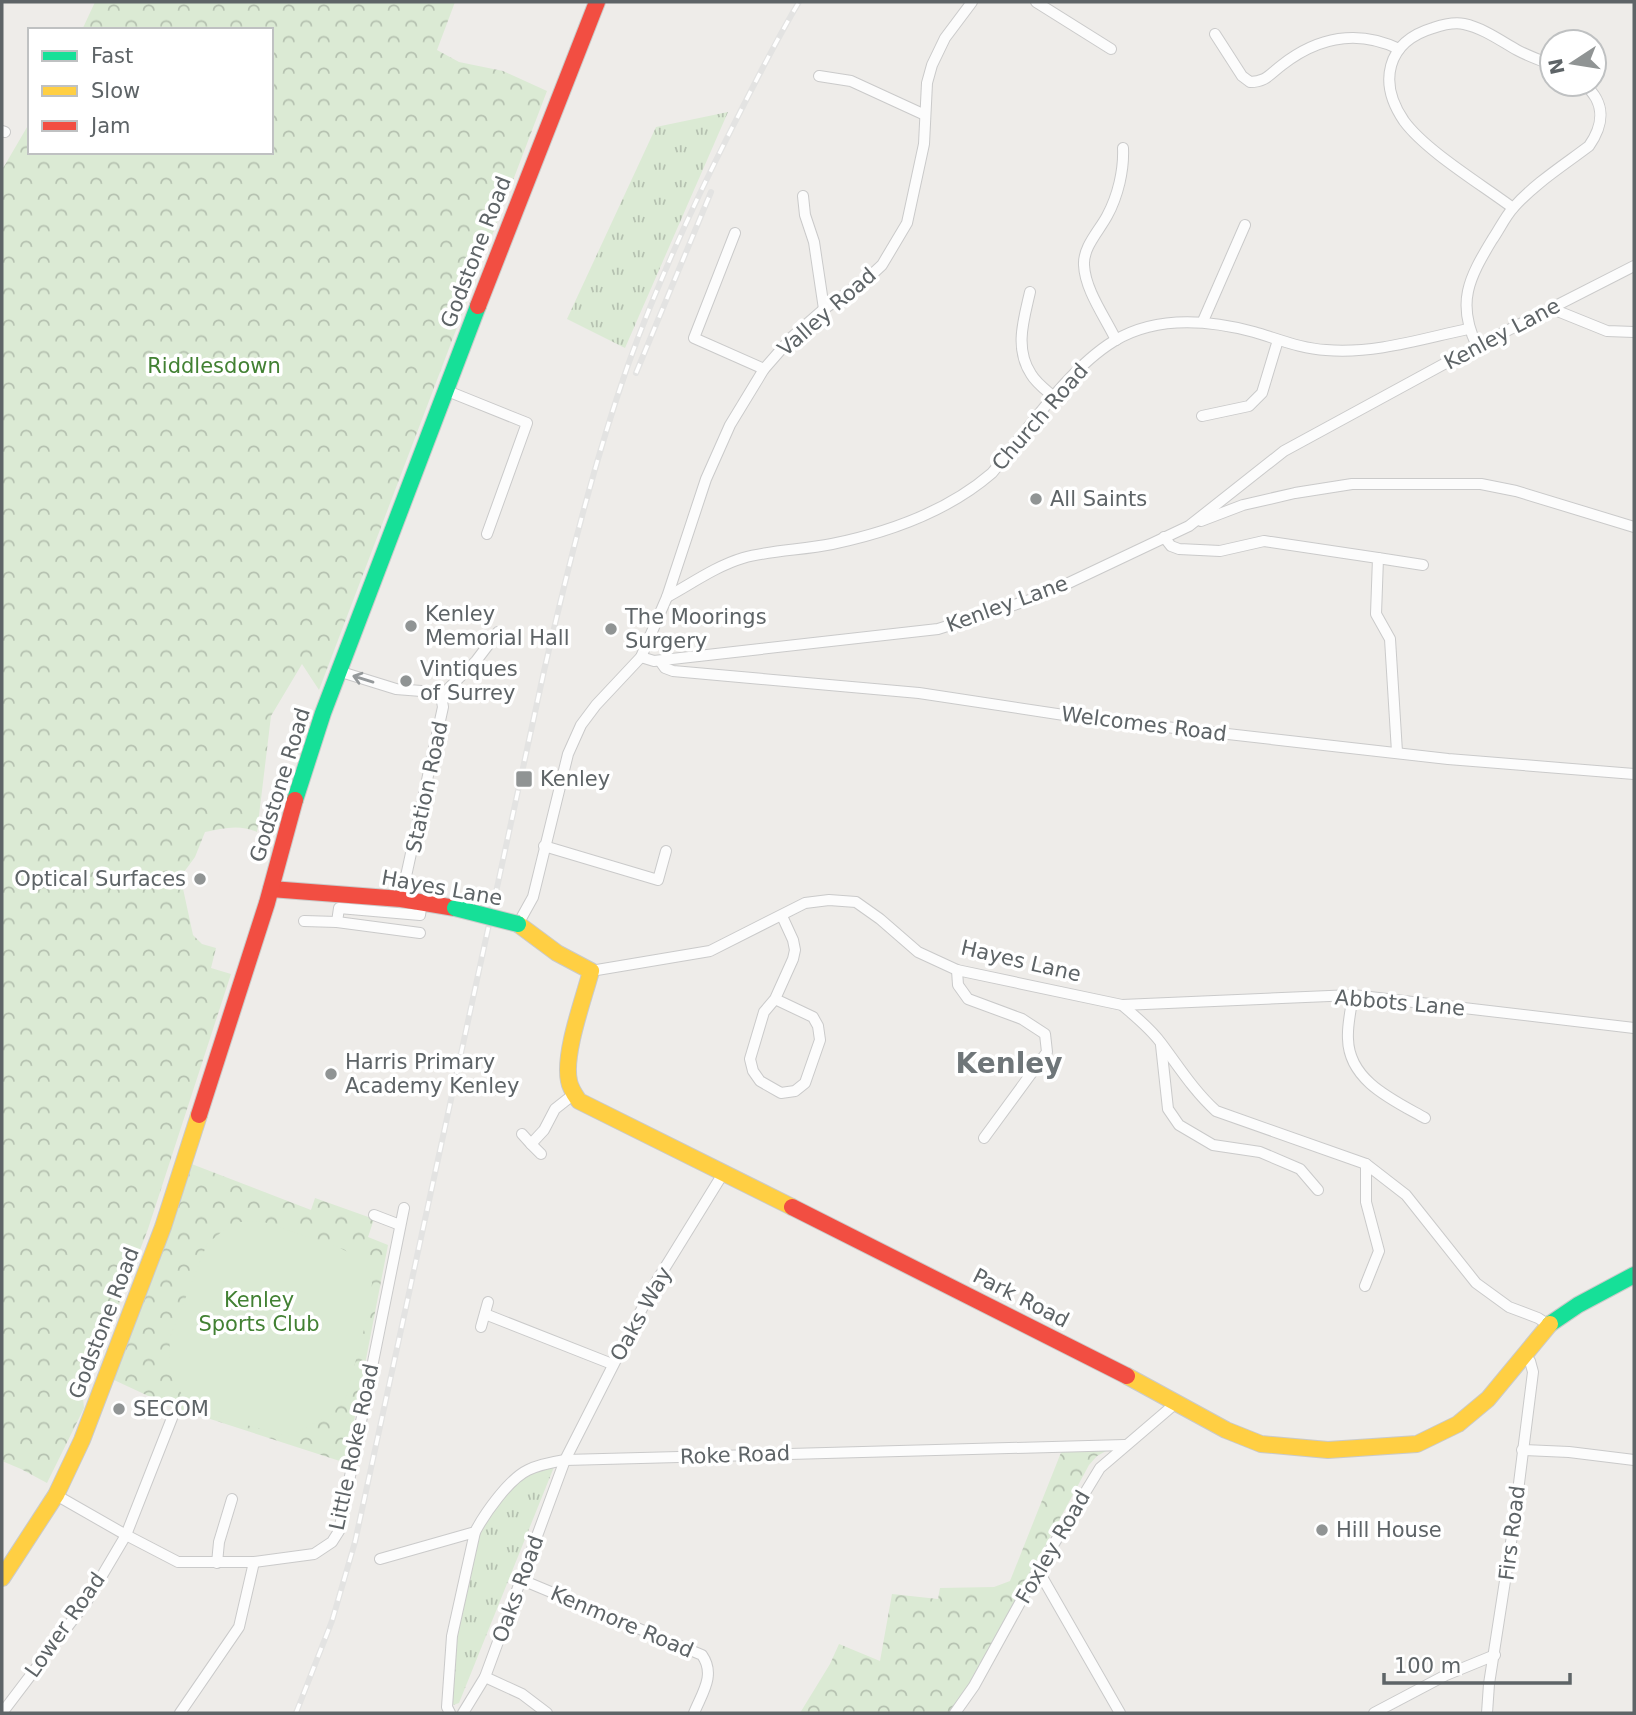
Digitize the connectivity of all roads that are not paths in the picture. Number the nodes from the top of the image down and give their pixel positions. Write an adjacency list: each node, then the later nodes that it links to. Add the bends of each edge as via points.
1 (597, 2): 27 (main road, Godstone Road)
2 (972, 2): 10 (street, Valley Road, via 932,65)
3 (1037, 2): 5 (street)
4 (1215, 34): 6 (street, via 1250,82 1266,79 1304,50 1333,38 1381,40)
5 (1111, 49)
6 (1399, 49): 7 (street, via 1424,31 1463,24); 13 (street, via 1388,79 1390,94 1405,122 1419,139)
7 (1538, 59)
8 (819, 76): 10 (street, via 850,81)
9 (1595, 98): 13 (street, via 1602,115 1595,138)
10 (925, 115): 19 (street, Valley Road, via 919,177 907,223 882,265)
11 (1123, 148): 23 (street, via 1117,193 1085,253 1084,265 1087,282)
12 (803, 197): 19 (street)
13 (1513, 208): 21 (street, via 1475,267 1465,297)
14 (1245, 225): 20 (street)
15 (735, 233): 26 (street, via 694,338)
16 (1634, 265): 18 (street, Kenley Lane)
17 (1030, 292): 28 (street, via 1021,330 1024,357 1032,376)
18 (1550, 308): 22 (street, via 1606,331); 25 (street, Kenley Lane)
19 (824, 309): 26 (street, Valley Road)
20 (1203, 321): 23 (street, Church Road, via 1169,323); 24 (street, Church Road)
21 (1468, 329): 24 (street, Church Road, via 1372,350 1325,351); 25 (street)
22 (1634, 332)
23 (1116, 340): 28 (street, Church Road, via 1087,361)
24 (1278, 340): 29 (street, via 1262,393 1249,406)
25 (1476, 346): 30 (street, Kenley Lane, via 1284,452)
26 (764, 369): 36 (street, Valley Road, via 730,425 706,479)
27 (445, 390): 32 (street, via 527,422); 40 (main road, Godstone Road)
28 (1055, 398): 36 (street, Church Road, via 992,473 919,519 832,544 744,558)
29 (1202, 416)
30 (1189, 526): 31 (street, via 1243,505 1295,493 1352,484 1430,483 1504,488); 33 (street, Kenley Lane)
31 (1634, 527)
32 (487, 534)
33 (1164, 537): 34 (street, via 1179,549 1220,551 1264,541); 39 (street, Kenley Lane, via 1039,597 938,629)
34 (1378, 558): 35 (street); 42 (street, via 1376,614 1390,639)
35 (1423, 565)
36 (667, 597): 38 (street, Valley Road)
37 (498, 632): 41 (street)
38 (641, 657): 39 (street, Kenley Lane); 44 (street, via 581,724 568,754)
39 (660, 661): 42 (street, Welcomes Road, via 673,671 919,693 1077,717)
40 (338, 671): 41 (street, Station Road, one-way to 40, via 396,689); 46 (main road, Godstone Road, via 301,779)
41 (441, 696): 47 (street, Station Road, via 443,707)
42 (1397, 752): 43 (street, Welcomes Road)
43 (1634, 774)
44 (544, 846): 45 (street, via 658,880); 52 (street, via 533,897)
45 (666, 851)
46 (271, 889): 47 (main road, Hayes Lane); 87 (main road, Godstone Road, via 163,1227 82,1440)
47 (401, 899): 48 (main road, Hayes Lane)
48 (422, 902): 51 (street, via 420,915 339,908); 52 (main road, Hayes Lane, bridge)
49 (782, 916): 54 (street, Hayes Lane, via 805,903 856,902 918,952); 55 (street, Hayes Lane, via 710,951); 57 (street, via 795,950)
50 (304, 921): 51 (street)
51 (337, 922): 53 (street)
52 (518, 924): 55 (main road, Hayes Lane)
53 (420, 933)
54 (957, 970): 58 (street, Hayes Lane); 64 (street, via 958,985 968,999 1022,1019 1045,1034 1047,1052)
55 (591, 971): 61 (main road, via 568,1076)
56 (1353, 995): 58 (street, Abbots Lane); 59 (street, Abbots Lane); 62 (street, via 1348,1040 1358,1071 1375,1089)
57 (775, 999): 57 (street, via 764,1012 750,1059 760,1081 781,1093 795,1091 805,1083 820,1040 813,1017)
58 (1122, 1005): 60 (street, Hayes Lane)
59 (1634, 1028)
60 (1161, 1042): 67 (street, Hayes Lane, via 1181,1073 1216,1111); 69 (street, via 1167,1109 1180,1125 1213,1145 1260,1152 1300,1169)
61 (574, 1094): 65 (street, via 555,1109); 68 (main road, Park Road, via 579,1101)
62 (1424, 1118)
63 (522, 1134): 65 (street)
64 (984, 1138)
65 (531, 1144): 66 (street)
66 (541, 1154)
67 (1366, 1164): 74 (street, via 1366,1202 1379,1251); 77 (street, Hayes Lane, via 1406,1195 1476,1283 1509,1307)
68 (724, 1171): 80 (street, Oaks Way); 81 (main road, Park Road)
69 (1318, 1190)
70 (404, 1208): 72 (street, Little Roke Road)
71 (374, 1215): 72 (street)
72 (400, 1225): 92 (street, Little Roke Road, via 339,1531 314,1554)
73 (1634, 1275): 77 (main road)
74 (1365, 1286)
75 (488, 1302): 76 (street)
76 (485, 1314): 78 (street); 80 (street)
77 (1549, 1325): 79 (main road, Park Road)
78 (481, 1327)
79 (1524, 1356): 81 (main road, Park Road, via 1488,1399 1458,1423 1417,1444 1328,1450 1261,1444); 84 (street, Firs Road, via 1533,1372)
80 (612, 1364): 85 (street, Oaks Way)
81 (1176, 1403): 83 (street, Foxley Road)
82 (172, 1418): 90 (street, Lower Road)
83 (1125, 1445): 85 (street, Roke Road); 94 (street, Foxley Road, via 1100,1468)
84 (1522, 1450): 86 (street); 97 (street, Firs Road)
85 (565, 1460): 89 (street, Roke Road, via 526,1471 488,1508); 96 (street, Oaks Road)
86 (1634, 1460)
87 (56, 1495): 90 (street, Little Roke Road); 95 (main road, Godstone Road)
88 (232, 1499): 93 (street)
89 (475, 1532): 91 (street); 101 (street, Roke Road, via 452,1636)
90 (126, 1535): 93 (street, Little Roke Road, via 178,1562); 99 (street, Lower Road, via 87,1601)
91 (380, 1559)
92 (254, 1562): 93 (street, Little Roke Road); 100 (street, via 239,1626)
93 (217, 1563)
94 (1038, 1570): 105 (street, Foxley Road); 106 (street)
95 (2, 1578)
96 (522, 1580): 98 (street, Oaks Road); 104 (street, Kenmore Road, via 702,1655 709,1665 708,1679)
97 (1495, 1655): 107 (street); 108 (street, Firs Road)
98 (485, 1677): 102 (street, Oaks Road); 103 (street, via 522,1694)
99 (2, 1713)
100 (180, 1713)
101 (450, 1713)
102 (463, 1713)
103 (547, 1713)
104 (694, 1713)
105 (955, 1713)
106 (1120, 1713)
107 (1374, 1713)
108 (1487, 1713)

